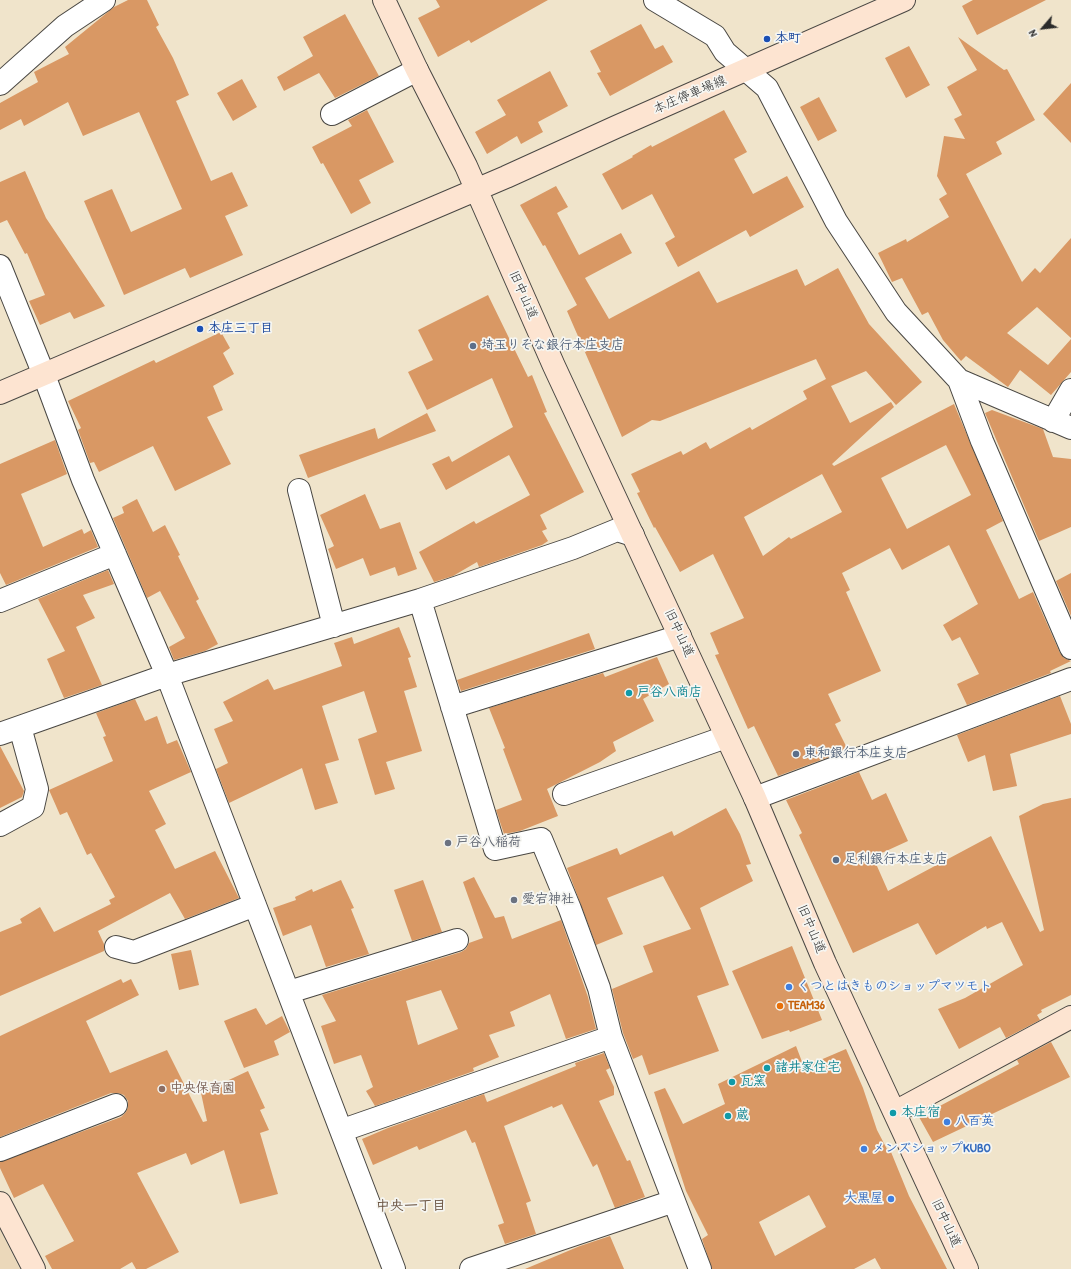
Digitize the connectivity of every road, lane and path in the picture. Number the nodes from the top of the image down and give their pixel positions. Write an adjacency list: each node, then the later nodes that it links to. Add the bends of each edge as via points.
1 (104, 0): 7 (street, via 65,26)
2 (384, 0): 5 (main road, 旧中山道)
3 (655, 0): 6 (street, via 715,36 725,52)
4 (904, 0): 6 (main road, 本庄停車場線)
5 (417, 70): 8 (street); 9 (main road, 旧中山道)
6 (747, 70): 9 (main road, 本庄停車場線); 12 (street, via 767,88 836,221 896,312)
7 (0, 84)
8 (332, 114)
9 (476, 189): 11 (main road, 本庄停車場線); 17 (main road, 旧中山道)
10 (0, 266): 11 (street)
11 (44, 375): 14 (main road, 本庄停車場線); 18 (street, via 83,480)
12 (958, 380): 15 (street); 23 (street)
13 (1071, 390): 15 (street)
14 (0, 393)
15 (1062, 424)
16 (299, 490): 21 (street)
17 (633, 535): 19 (street, via 617,530 573,548); 22 (main road, 旧中山道)
18 (115, 554): 20 (street); 24 (street)
19 (420, 600): 21 (street); 26 (street)
20 (0, 601)
21 (334, 626): 24 (street)
22 (680, 636): 26 (street); 28 (main road, 旧中山道)
23 (1071, 648)
24 (167, 675): 27 (street); 32 (street)
25 (1071, 679): 30 (street)
26 (452, 707): 37 (street, via 495,849 541,839 599,988)
27 (10, 730): 31 (street, via 37,789 33,807)
28 (726, 737): 29 (street); 30 (main road, 旧中山道)
29 (564, 794)
30 (755, 798): 39 (main road, 旧中山道, via 825,963)
31 (0, 825)
32 (255, 905): 34 (street, via 134,952); 35 (street)
33 (457, 940): 35 (street)
34 (116, 947)
35 (289, 992): 40 (street)
36 (1071, 1017): 39 (main road)
37 (611, 1037): 40 (street); 42 (street)
38 (116, 1105): 41 (street)
39 (895, 1112): 48 (main road, 旧中山道)
40 (343, 1130): 45 (street)
41 (0, 1150)
42 (674, 1201): 46 (street); 47 (street)
43 (0, 1204): 44 (main road)
44 (34, 1269)
45 (393, 1269)
46 (471, 1269)
47 (700, 1269)
48 (967, 1269)

